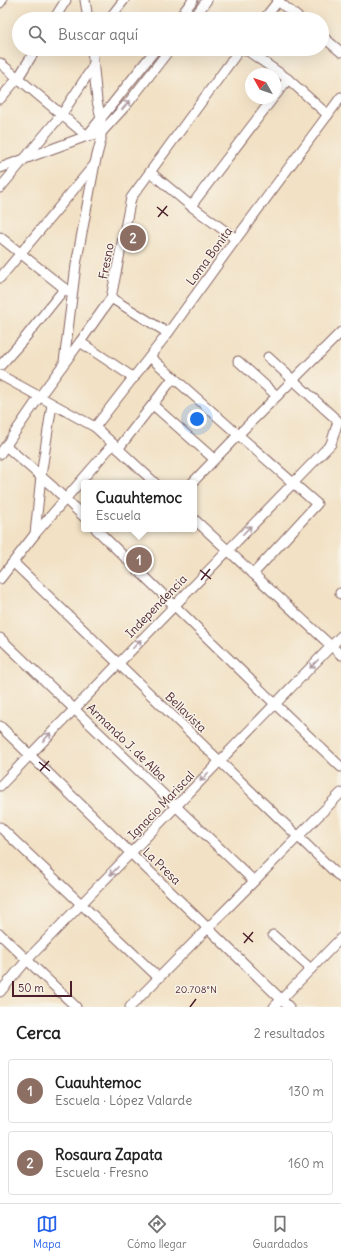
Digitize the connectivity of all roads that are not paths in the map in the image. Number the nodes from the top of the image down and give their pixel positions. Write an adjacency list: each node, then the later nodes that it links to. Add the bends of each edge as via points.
1 (2, 0): 8 (street)
2 (66, 0): 9 (street)
3 (85, 0): 10 (street)
4 (124, 0): 11 (street)
5 (193, 0): 12 (street)
6 (207, 0): 13 (street)
7 (279, 1): 14 (street); 15 (street)
8 (0, 3)
9 (58, 12)
10 (87, 12)
11 (115, 12)
12 (184, 12)
13 (198, 12)
14 (270, 12)
15 (292, 12)
16 (329, 42): 17 (street)
17 (341, 52)
18 (32, 56): 26 (street)
19 (93, 56): 25 (street)
20 (151, 56): 34 (street)
21 (165, 56): 35 (street, one-way to 21)
22 (235, 56): 40 (street, Fresno)
23 (255, 56): 27 (street)
24 (0, 63): 26 (street)
25 (94, 65): 32 (street); 34 (street)
26 (18, 78): 30 (street); 32 (street)
27 (288, 79): 28 (street); 33 (street)
28 (281, 88)
29 (341, 97): 33 (street, Loma Bonita)
30 (0, 99)
31 (269, 104): 42 (street)
32 (62, 114): 36 (street); 37 (street)
33 (328, 115): 44 (street, Loma Bonita)
34 (101, 118): 35 (street); 36 (street)
35 (100, 134): 36 (street); 38 (street)
36 (87, 136): 37 (street)
37 (23, 160): 39 (street); 41 (street)
38 (95, 164): 45 (street); 48 (street, via 76,265)
39 (0, 168)
40 (150, 172): 42 (street); 49 (street, Fresno, via 131,198)
41 (0, 188)
42 (191, 206): 44 (street)
43 (0, 237): 45 (street)
44 (236, 239): 51 (street, Loma Bonita)
45 (21, 253): 46 (street); 47 (street)
46 (0, 278)
47 (65, 288): 48 (street); 57 (street)
48 (73, 295): 56 (street)
49 (111, 298): 51 (street); 52 (street, Fresno)
50 (341, 332): 61 (street)
51 (168, 333): 53 (street, Loma Bonita)
52 (80, 342): 56 (street, Fresno); 60 (street)
53 (150, 357): 59 (street); 60 (street, Loma Bonita)
54 (268, 357): 61 (street)
55 (238, 361): 63 (street)
56 (64, 363): 62 (street, Fresno)
57 (0, 366)
58 (0, 375): 62 (street)
59 (174, 377): 65 (street); 67 (street)
60 (134, 378): 66 (street, Loma Bonita)
61 (293, 380): 63 (street); 76 (street, Independencia, via 338,421 331,444)
62 (40, 396): 64 (street); 68 (street, Fresno)
63 (277, 396): 67 (street)
64 (52, 404): 66 (street); 72 (street)
65 (153, 405): 69 (street); 71 (street)
66 (95, 427): 69 (street)
67 (239, 434): 71 (street); 76 (street)
68 (6, 446): 70 (street, Fresno); 72 (street)
69 (116, 447): 73 (street); 74 (street)
70 (0, 454)
71 (214, 459): 75 (street)
72 (40, 476): 78 (street); 82 (street)
73 (84, 480)
74 (152, 480)
75 (195, 480)
76 (292, 482): 83 (street, Independencia, one-way to 76); 85 (street, via 317,504)
77 (81, 483): 78 (street)
78 (66, 499): 79 (street); 82 (street)
79 (81, 514)
80 (197, 522): 83 (street)
81 (99, 532): 87 (street)
82 (35, 534): 84 (street)
83 (228, 550): 85 (street); 87 (street, Independencia)
84 (14, 562): 86 (street); 92 (street, Bellavista)
85 (253, 574): 90 (street)
86 (0, 579)
87 (174, 605): 92 (street, Independencia, one-way to 87); 93 (street)
88 (341, 636): 90 (street, Ignacio Mariscal)
89 (0, 638): 94 (street, Armando J. de Alba)
90 (331, 646): 91 (street); 93 (street, Ignacio Mariscal, one-way to 93)
91 (341, 655)
92 (118, 663): 94 (street, Independencia); 97 (street, Bellavista)
93 (275, 704): 97 (street, Ignacio Mariscal); 98 (street)
94 (74, 709): 96 (street, Independencia, one-way to 94); 101 (street, Armando J. de Alba)
95 (0, 726): 96 (street, La Presa)
96 (30, 755): 99 (street, Independencia); 104 (street, La Presa)
97 (220, 761): 101 (street, Ignacio Mariscal, one-way to 101); 103 (street, Bellavista)
98 (341, 766)
99 (0, 786)
100 (341, 793): 103 (street)
101 (176, 806): 104 (street, Ignacio Mariscal); 106 (street, Armando J. de Alba)
102 (0, 827): 107 (street)
103 (298, 837): 105 (street, Bellavista); 106 (street)
104 (131, 853): 107 (street, Ignacio Mariscal, one-way to 107); 108 (street, La Presa)
105 (341, 878)
106 (254, 881): 108 (street)
107 (81, 904): 112 (street, Ignacio Mariscal); 114 (street)
108 (208, 928): 114 (street); 116 (street, La Presa)
109 (0, 934): 112 (street)
110 (273, 935): 113 (street)
111 (341, 938): 113 (street)
112 (27, 960): 115 (street, Ignacio Mariscal); 117 (street)
113 (311, 969): 116 (street)
114 (159, 978): 118 (street)
115 (0, 992)
116 (281, 999): 119 (street); 120 (street, La Presa)
117 (76, 1007)
118 (130, 1007)
119 (274, 1007)
120 (289, 1007)

